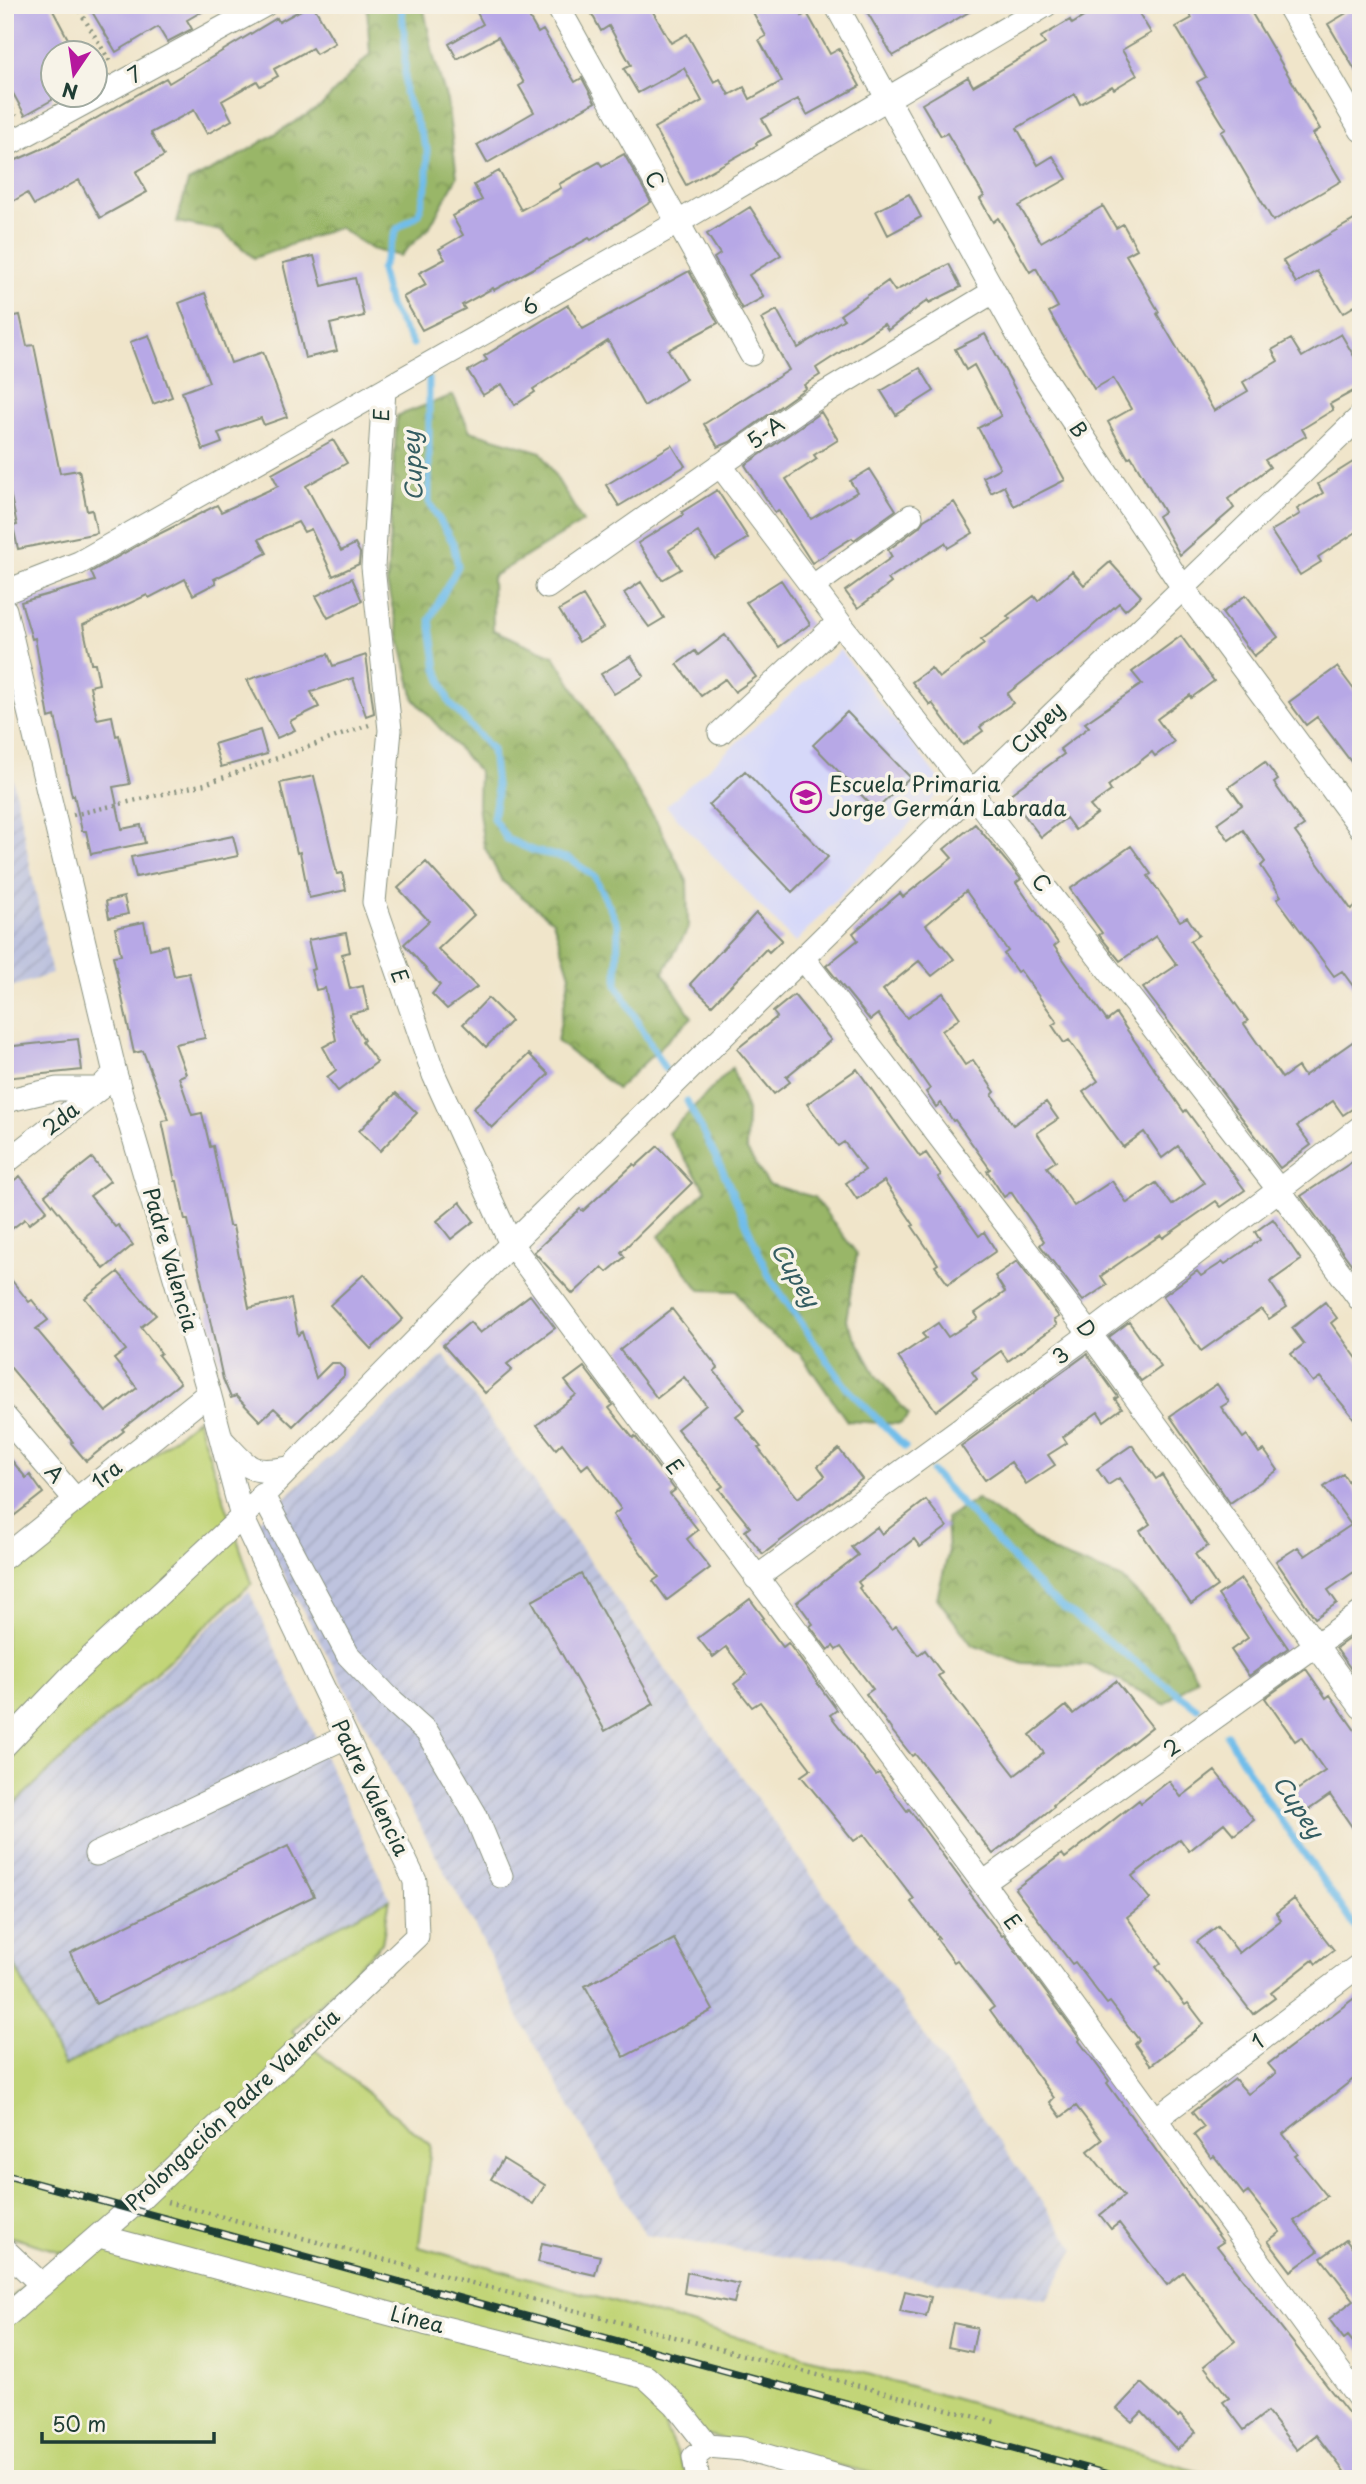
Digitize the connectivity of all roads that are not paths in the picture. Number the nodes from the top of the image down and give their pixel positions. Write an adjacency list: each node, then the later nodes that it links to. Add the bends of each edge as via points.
1 (265, 5): 8 (street, 7)
2 (557, 5): 9 (street, C)
3 (836, 5): 6 (street, B)
4 (1046, 5): 6 (street, 6)
5 (1288, 5): 7 (street)
6 (886, 100): 9 (street, 6); 10 (street, B)
7 (1361, 130)
8 (5, 146)
9 (677, 223): 11 (street, C); 12 (street, 6)
10 (993, 292): 14 (street, 5-A, via 809,403); 18 (street, B, via 1028,355)
11 (751, 354)
12 (384, 390): 19 (street, 6, via 79,563); 31 (street, E, via 373,567 390,723 374,902 434,1075)
13 (1361, 416): 18 (street, Cupey)
14 (720, 466): 16 (street, 5-A); 17 (street, C)
15 (911, 516): 17 (street)
16 (547, 587)
17 (812, 587): 21 (street, C)
18 (1184, 589): 23 (street, Cupey); 24 (street, B)
19 (5, 592)
20 (5, 610): 26 (street, Padre Valencia, via 55,819)
21 (839, 622): 22 (street); 23 (street, C)
22 (720, 733)
23 (971, 793): 25 (street, Cupey); 30 (street, C)
24 (1361, 828)
25 (803, 958): 31 (street, Cupey); 33 (street, D)
26 (107, 1081): 27 (street); 29 (street, 2da); 34 (street, Padre Valencia)
27 (5, 1101)
28 (1361, 1127): 30 (street, 3)
29 (5, 1163)
30 (1279, 1190): 32 (street, C); 33 (street, 3)
31 (511, 1244): 37 (street, Cupey); 42 (street, E)
32 (1361, 1301)
33 (1090, 1334): 42 (street, 3); 44 (street, D)
34 (209, 1393): 36 (street, Padre Valencia); 39 (street, 1ra)
35 (5, 1417): 39 (street, A)
36 (222, 1440): 37 (street, via 253,1469); 40 (street, Padre Valencia)
37 (288, 1468): 38 (street, Cupey)
38 (262, 1494): 40 (street, Cupey); 49 (street, via 348,1655 427,1732 475,1814)
39 (76, 1500): 41 (street, 1ra)
40 (242, 1517): 46 (street, Padre Valencia); 47 (street, Cupey, via 72,1675)
41 (5, 1557)
42 (756, 1577): 51 (street, E)
43 (1361, 1614): 44 (street, 2)
44 (1316, 1646): 45 (street, D); 51 (street, 2)
45 (1361, 1707)
46 (345, 1737): 48 (street); 50 (street, Padre Valencia)
47 (5, 1745)
48 (96, 1854)
49 (501, 1876)
50 (415, 1881): 54 (street, Prolongación Padre Valencia, via 416,1936)
51 (983, 1883): 53 (street, E)
52 (1361, 1965): 53 (street, 1)
53 (1156, 2119): 58 (street, E)
54 (99, 2236): 56 (street, Prolongación Padre Valencia); 59 (street, Línea, via 646,2377 675,2404)
55 (5, 2250): 56 (street)
56 (42, 2285): 57 (street, Prolongación Padre Valencia)
57 (5, 2317)
58 (1361, 2401)
59 (708, 2446): 60 (street, via 694,2457); 61 (street, via 743,2449)
60 (698, 2479)
61 (847, 2479)

